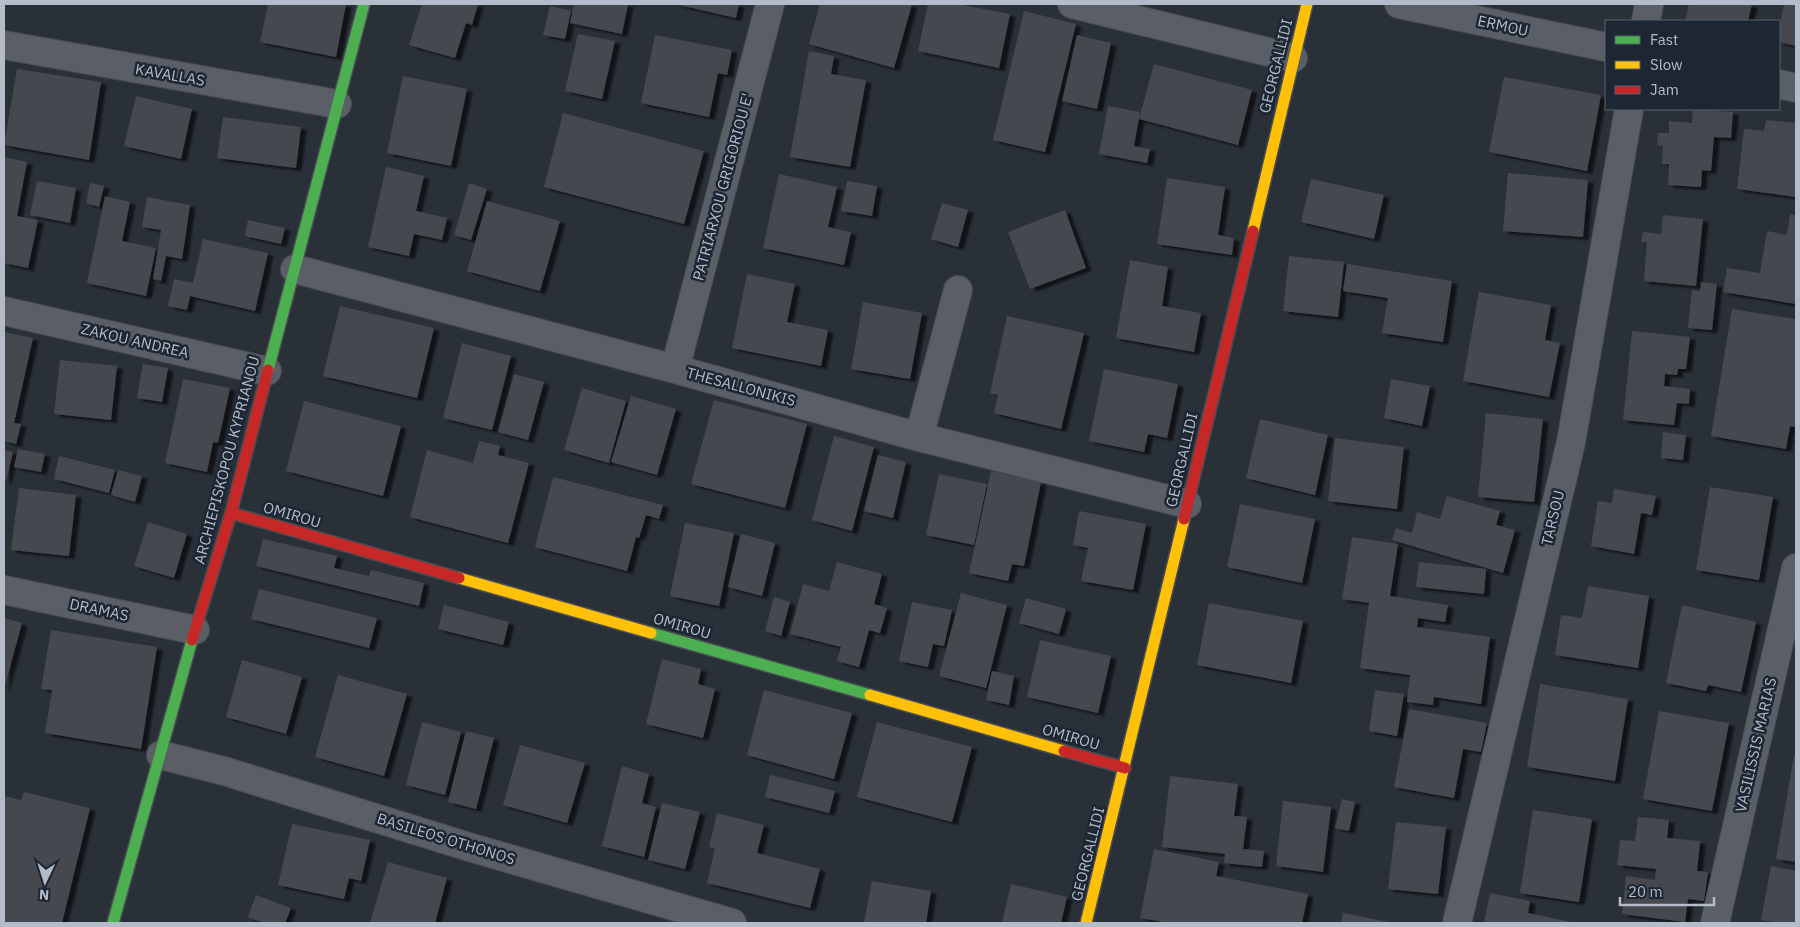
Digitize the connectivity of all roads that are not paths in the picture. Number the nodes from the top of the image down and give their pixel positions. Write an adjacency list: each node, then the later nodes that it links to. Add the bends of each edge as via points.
1 (364, 4): 13 (street, ARCHIEPISKOPOU KYPRIANOU)
2 (770, 4): 18 (street, PATRIARXOU GRIGORIOU E')
3 (1072, 4): 10 (street)
4 (1307, 4): 10 (street, GEORGALLIDI)
5 (1399, 4): 9 (street, ERMOU)
6 (1649, 4): 7 (street)
7 (1646, 20)
8 (4, 45): 13 (street, KAVALLAS)
9 (1605, 48)
10 (1293, 58): 21 (street, GEORGALLIDI)
11 (1780, 84): 12 (street)
12 (1796, 88)
13 (337, 104): 15 (street, ARCHIEPISKOPOU KYPRIANOU)
14 (1629, 110): 31 (street, TARSOU, via 1571,442)
15 (295, 269): 18 (street, THESALLONIKIS); 19 (street, ARCHIEPISKOPOU KYPRIANOU)
16 (958, 290): 20 (street)
17 (4, 311): 19 (street, ZAKOU ANDREA)
18 (675, 369): 20 (street, THESALLONIKIS)
19 (267, 371): 22 (street, ARCHIEPISKOPOU KYPRIANOU)
20 (919, 437): 21 (street, THESALLONIKIS)
21 (1187, 504): 27 (street, GEORGALLIDI)
22 (231, 513): 25 (street, ARCHIEPISKOPOU KYPRIANOU); 27 (street, OMIROU)
23 (1796, 568): 32 (street, VASILISSIS MARIAS)
24 (4, 590): 25 (street, DRAMAS)
25 (195, 630): 26 (street, ARCHIEPISKOPOU KYPRIANOU)
26 (161, 755): 28 (street, ARCHIEPISKOPOU KYPRIANOU); 29 (street, BASILEOS OTHONOS)
27 (1125, 768): 30 (street, GEORGALLIDI)
28 (113, 923)
29 (732, 923)
30 (1086, 923)
31 (1457, 923)
32 (1715, 923)

